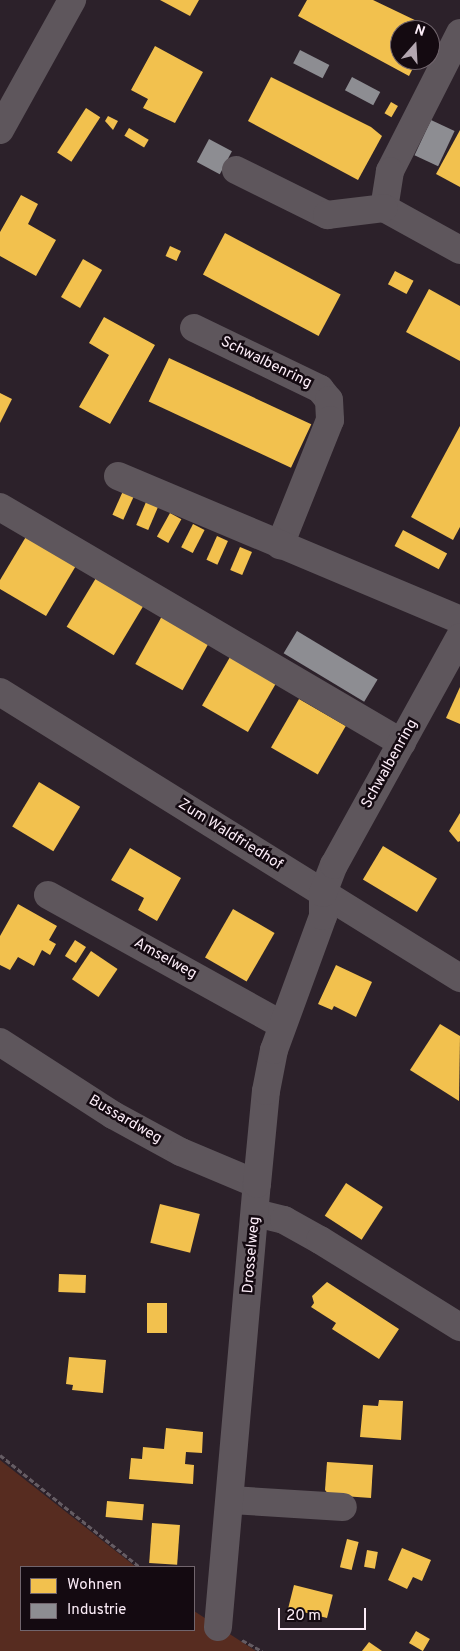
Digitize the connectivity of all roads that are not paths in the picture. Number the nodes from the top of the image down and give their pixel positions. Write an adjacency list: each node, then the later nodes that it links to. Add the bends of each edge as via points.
1 (72, 0): 3 (street)
2 (460, 33): 5 (street, via 390,171)
3 (0, 130)
4 (236, 170): 5 (street, via 326,215)
5 (384, 208): 6 (street)
6 (460, 250)
7 (194, 328): 10 (street, Schwalbenring, via 320,389 329,400 330,420)
8 (118, 476): 10 (street)
9 (0, 507): 14 (street)
10 (280, 544): 11 (street)
11 (460, 620)
12 (460, 637): 14 (street, Schwalbenring)
13 (0, 692): 15 (street, Zum Waldfriedhof)
14 (402, 743): 15 (street, Schwalbenring, via 334,865)
15 (323, 893): 17 (street, Zum Waldfriedhof); 18 (street, Drosselweg, via 323,916)
16 (48, 895): 18 (street, Amselweg)
17 (460, 978)
18 (281, 1024): 20 (street, Drosselweg, via 266,1091)
19 (0, 1042): 20 (street, Bussardweg, via 113,1115 181,1152)
20 (257, 1184): 21 (street, Drosselweg)
21 (256, 1213): 22 (street, via 284,1220 320,1240); 23 (street, Drosselweg)
22 (460, 1327)
23 (231, 1500): 24 (street); 25 (street, Drosselweg)
24 (343, 1507)
25 (218, 1627)

